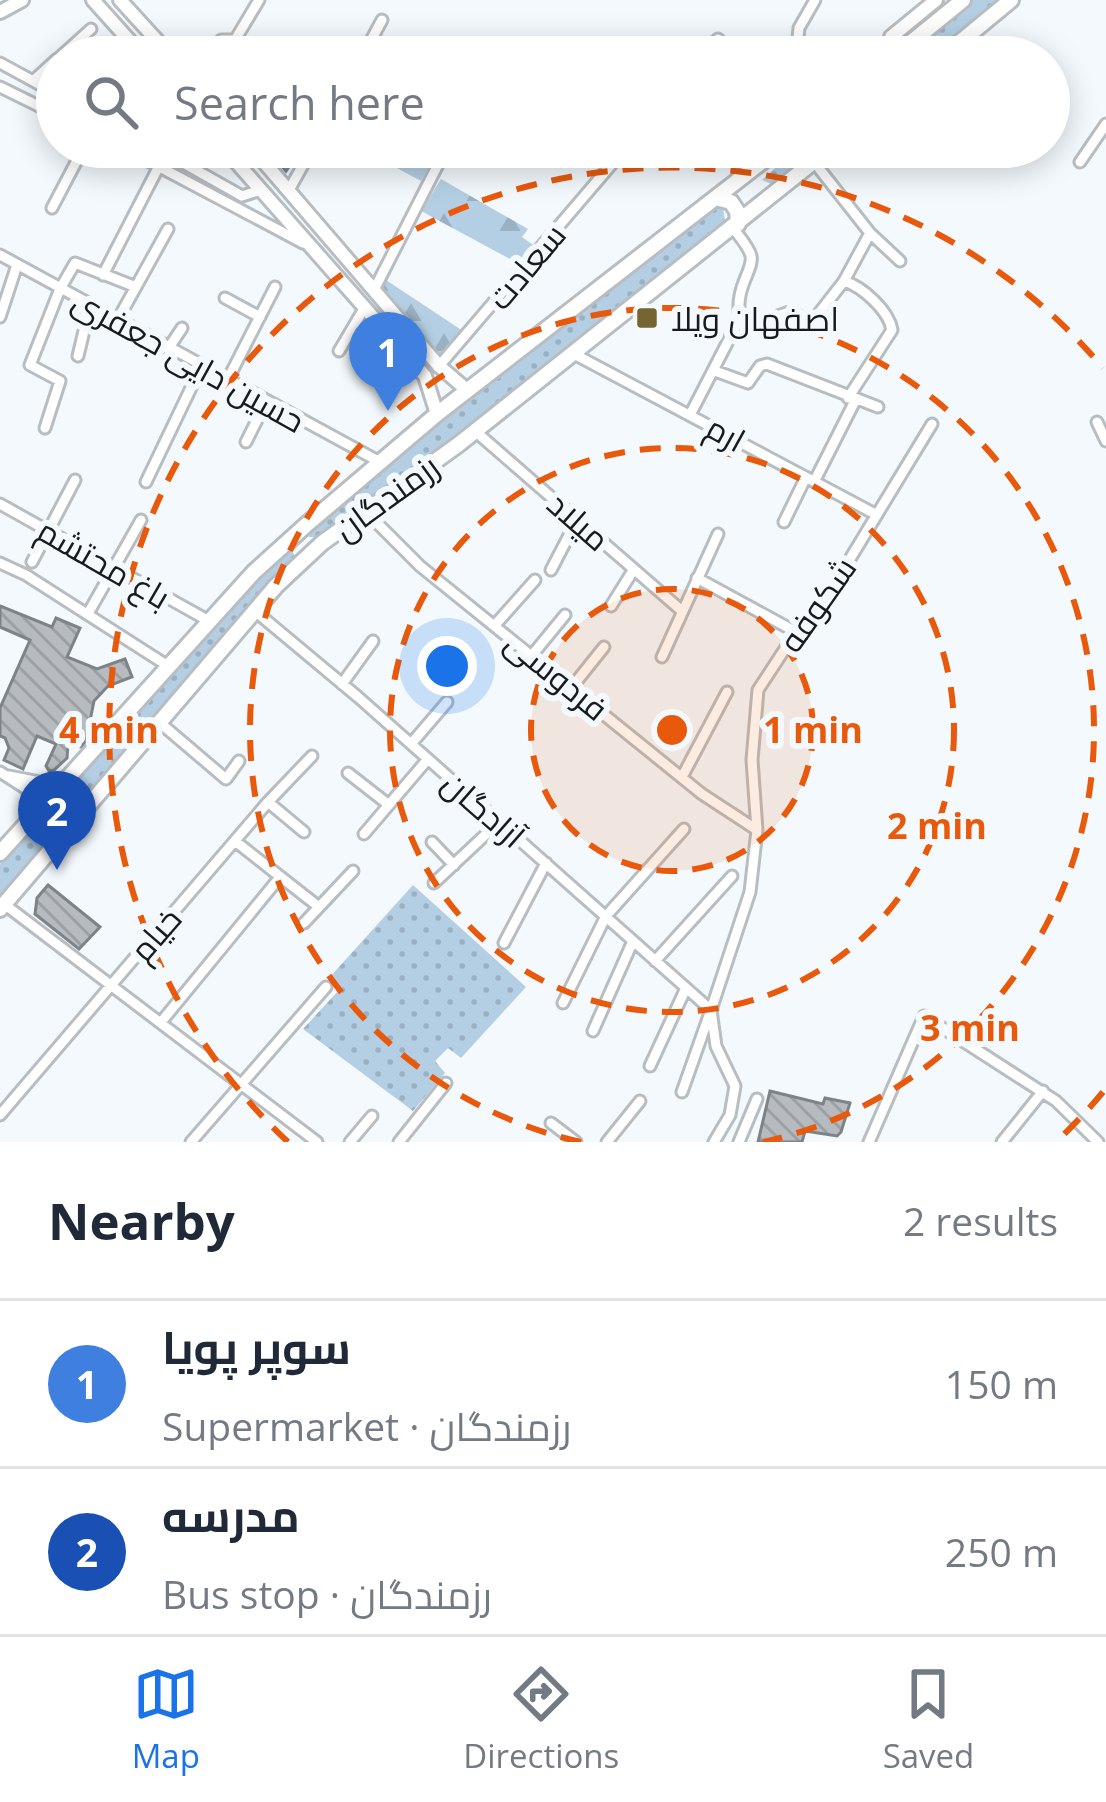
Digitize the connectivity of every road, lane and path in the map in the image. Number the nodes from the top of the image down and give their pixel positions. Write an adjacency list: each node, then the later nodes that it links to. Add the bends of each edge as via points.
1 (22, 0): 9 (street)
2 (93, 0): 13 (street)
3 (120, 0): 14 (street)
4 (259, 0): 15 (street)
5 (815, 0): 17 (street)
6 (936, 0): 18 (street)
7 (962, 0): 19 (main road)
8 (1011, 0): 20 (main road)
9 (0, 12)
10 (382, 20): 16 (street)
11 (91, 29): 12 (street)
12 (83, 36)
13 (124, 36)
14 (153, 36)
15 (238, 36)
16 (373, 36)
17 (798, 36)
18 (892, 36)
19 (918, 36)
20 (967, 36)
21 (0, 63): 23 (street)
22 (36, 78): 23 (street)
23 (33, 81): 24 (street)
24 (36, 83)
25 (0, 87): 26 (street)
26 (36, 105)
27 (1106, 124): 28 (street)
28 (1080, 162)
29 (73, 168): 45 (street)
30 (158, 168): 53 (street)
31 (163, 168): 49 (street)
32 (192, 168): 41 (street, via 242,196)
33 (242, 168): 41 (street)
34 (270, 168): 42 (street)
35 (301, 168): 42 (street)
36 (436, 168): 58 (street)
37 (608, 168): 73 (street, سعادت)
38 (755, 168): 43 (main road, via 752,180); 44 (main road, رزمندگان)
39 (807, 168): 43 (main road, رزمندگان)
40 (819, 168): 48 (street)
41 (261, 190): 49 (street)
42 (289, 190): 58 (street)
43 (772, 196): 46 (main road, رزمندگان)
44 (716, 198): 46 (main road, via 731,202); 77 (main road, رزمندگان)
45 (52, 208)
46 (736, 226): 64 (street, via 751,256 739,289); 71 (main road, رزمندگان)
47 (168, 229): 55 (street)
48 (870, 233): 51 (street); 54 (street)
49 (313, 248): 61 (street)
50 (0, 255): 52 (street, حسین دایی جعفری)
51 (900, 261)
52 (17, 265): 57 (street, حسین دایی جعفری); 63 (street)
53 (103, 275): 55 (street); 57 (street, via 75,263)
54 (844, 281): 66 (street); 78 (street, via 893,326)
55 (136, 287): 65 (street)
56 (275, 287): 62 (street)
57 (60, 289): 60 (street, حسین دایی جعفری); 85 (street, via 31,365 60,381)
58 (374, 290): 73 (street)
59 (225, 298): 62 (street)
60 (90, 306): 65 (street, حسین دایی جعفری); 72 (street)
61 (365, 307): 70 (street); 82 (street, via 425,376)
62 (260, 316): 76 (street)
63 (0, 317)
64 (740, 318): 66 (street, via 789,312); 75 (street)
65 (117, 321): 69 (street, حسین دایی جعفری)
66 (812, 322): 68 (street)
67 (182, 328): 69 (street)
68 (826, 328)
69 (168, 349): 74 (street, حسین دایی جعفری)
70 (339, 352)
71 (574, 354): 81 (street, ارم); 86 (main road, رزمندگان)
72 (78, 356)
73 (440, 366): 77 (street)
74 (201, 367): 76 (street, حسین دایی جعفری); 92 (street)
75 (715, 370): 78 (street, via 748,383 767,364); 81 (street)
76 (227, 381): 79 (street, حسین دایی جعفری)
77 (468, 391): 82 (main road, رزمندگان)
78 (852, 398): 80 (street); 90 (street)
79 (266, 402): 88 (street); 89 (street, حسین دایی جعفری)
80 (878, 407)
81 (691, 413): 90 (street, ارم)
82 (437, 414): 89 (main road, رزمندگان)
83 (1097, 422): 87 (street)
84 (932, 424): 95 (street, شکوفه)
85 (45, 428)
86 (475, 431): 94 (main road, رزمندگان); 97 (street, میلاد)
87 (1106, 441)
88 (246, 442)
89 (380, 462): 113 (main road, رزمندگان)
90 (811, 479): 95 (street, ارم); 98 (street)
91 (75, 480): 99 (street)
92 (146, 482)
93 (0, 504): 99 (street, باغ محتشم)
94 (365, 511): 110 (main road, رزمندگان); 114 (street, فردوسی)
95 (877, 515): 115 (street, شکوفه, via 826,600)
96 (141, 520): 104 (street)
97 (577, 520): 103 (street, میلاد); 105 (street)
98 (784, 522)
99 (48, 530): 101 (street); 104 (street, باغ محتشم)
100 (718, 534): 106 (street)
101 (32, 562)
102 (0, 563): 120 (street)
103 (634, 569): 108 (street); 111 (street, میلاد)
104 (114, 570): 109 (street); 113 (street, باغ محتشم)
105 (550, 570)
106 (697, 578): 111 (street); 115 (street)
107 (536, 580): 114 (street)
108 (611, 606)
109 (90, 610)
110 (255, 611): 121 (street, آزادگان); 125 (main road, رزمندگان)
111 (682, 611): 119 (street)
112 (565, 615): 118 (street)
113 (209, 621): 120 (main road, رزمندگان)
114 (496, 625): 118 (street, فردوسی)
115 (796, 632): 139 (street, شکوفه, via 758,690)
116 (373, 641): 121 (street)
117 (604, 647): 122 (street)
118 (532, 654): 122 (street, فردوسی)
119 (662, 657)
120 (168, 666): 132 (main road, رزمندگان)
121 (342, 684): 126 (street, آزادگان)
122 (572, 686): 133 (street, فردوسی)
123 (727, 692): 133 (street)
124 (447, 702): 126 (street)
125 (159, 722): 129 (street, via 226,779); 151 (main road, رزمندگان)
126 (411, 744): 128 (street, آزادگان)
127 (312, 756): 135 (street, خیام)
128 (428, 759): 136 (street); 137 (street, آزادگان)
129 (239, 761)
130 (348, 773): 136 (street)
131 (4, 774): 132 (street, via 40,782); 134 (street)
132 (67, 777): 134 (main road, رزمندگان)
133 (682, 777): 139 (street, فردوسی)
134 (45, 801): 144 (main road, رزمندگان)
135 (268, 802): 140 (street); 142 (street, خیام)
136 (389, 805): 141 (street)
137 (499, 822): 145 (street, آزادگان); 146 (street)
138 (684, 829): 153 (street)
139 (757, 830): 162 (street, شکوفه, via 750,892)
140 (304, 832)
141 (364, 834)
142 (235, 842): 149 (street); 158 (street, خیام)
143 (432, 842): 146 (street)
144 (0, 853)
145 (546, 863): 153 (street, آزادگان); 156 (street)
146 (454, 865): 150 (street)
147 (353, 872): 152 (street)
148 (732, 876): 157 (street)
149 (280, 877): 152 (street); 163 (street)
150 (434, 883)
151 (2, 906): 158 (street)
152 (319, 907): 154 (street)
153 (606, 916): 155 (street, آزادگان); 161 (street)
154 (304, 923)
155 (633, 941): 157 (street, آزادگان); 164 (street)
156 (504, 943)
157 (656, 961): 160 (street, آزادگان)
158 (113, 984): 163 (street); 172 (street, خیام)
159 (326, 987): 166 (street)
160 (686, 988): 162 (street, آزادگان); 165 (street)
161 (563, 1003)
162 (711, 1010): 169 (street, شکوفه); 181 (street, via 735,1087)
163 (162, 1021): 166 (street)
164 (592, 1031)
165 (650, 1066)
166 (242, 1083): 175 (street); 176 (street)
167 (446, 1083): 178 (street)
168 (1042, 1091): 183 (street, via 924,1016); 184 (street); 185 (street)
169 (682, 1092)
170 (757, 1099): 182 (street)
171 (640, 1101): 180 (street)
172 (0, 1114)
173 (372, 1116): 177 (street)
174 (551, 1123): 179 (street)
175 (190, 1142)
176 (317, 1142)
177 (350, 1142)
178 (399, 1142)
179 (576, 1142)
180 (607, 1142)
181 (714, 1142)
182 (739, 1142)
183 (869, 1142)
184 (1002, 1142)
185 (1098, 1142)

